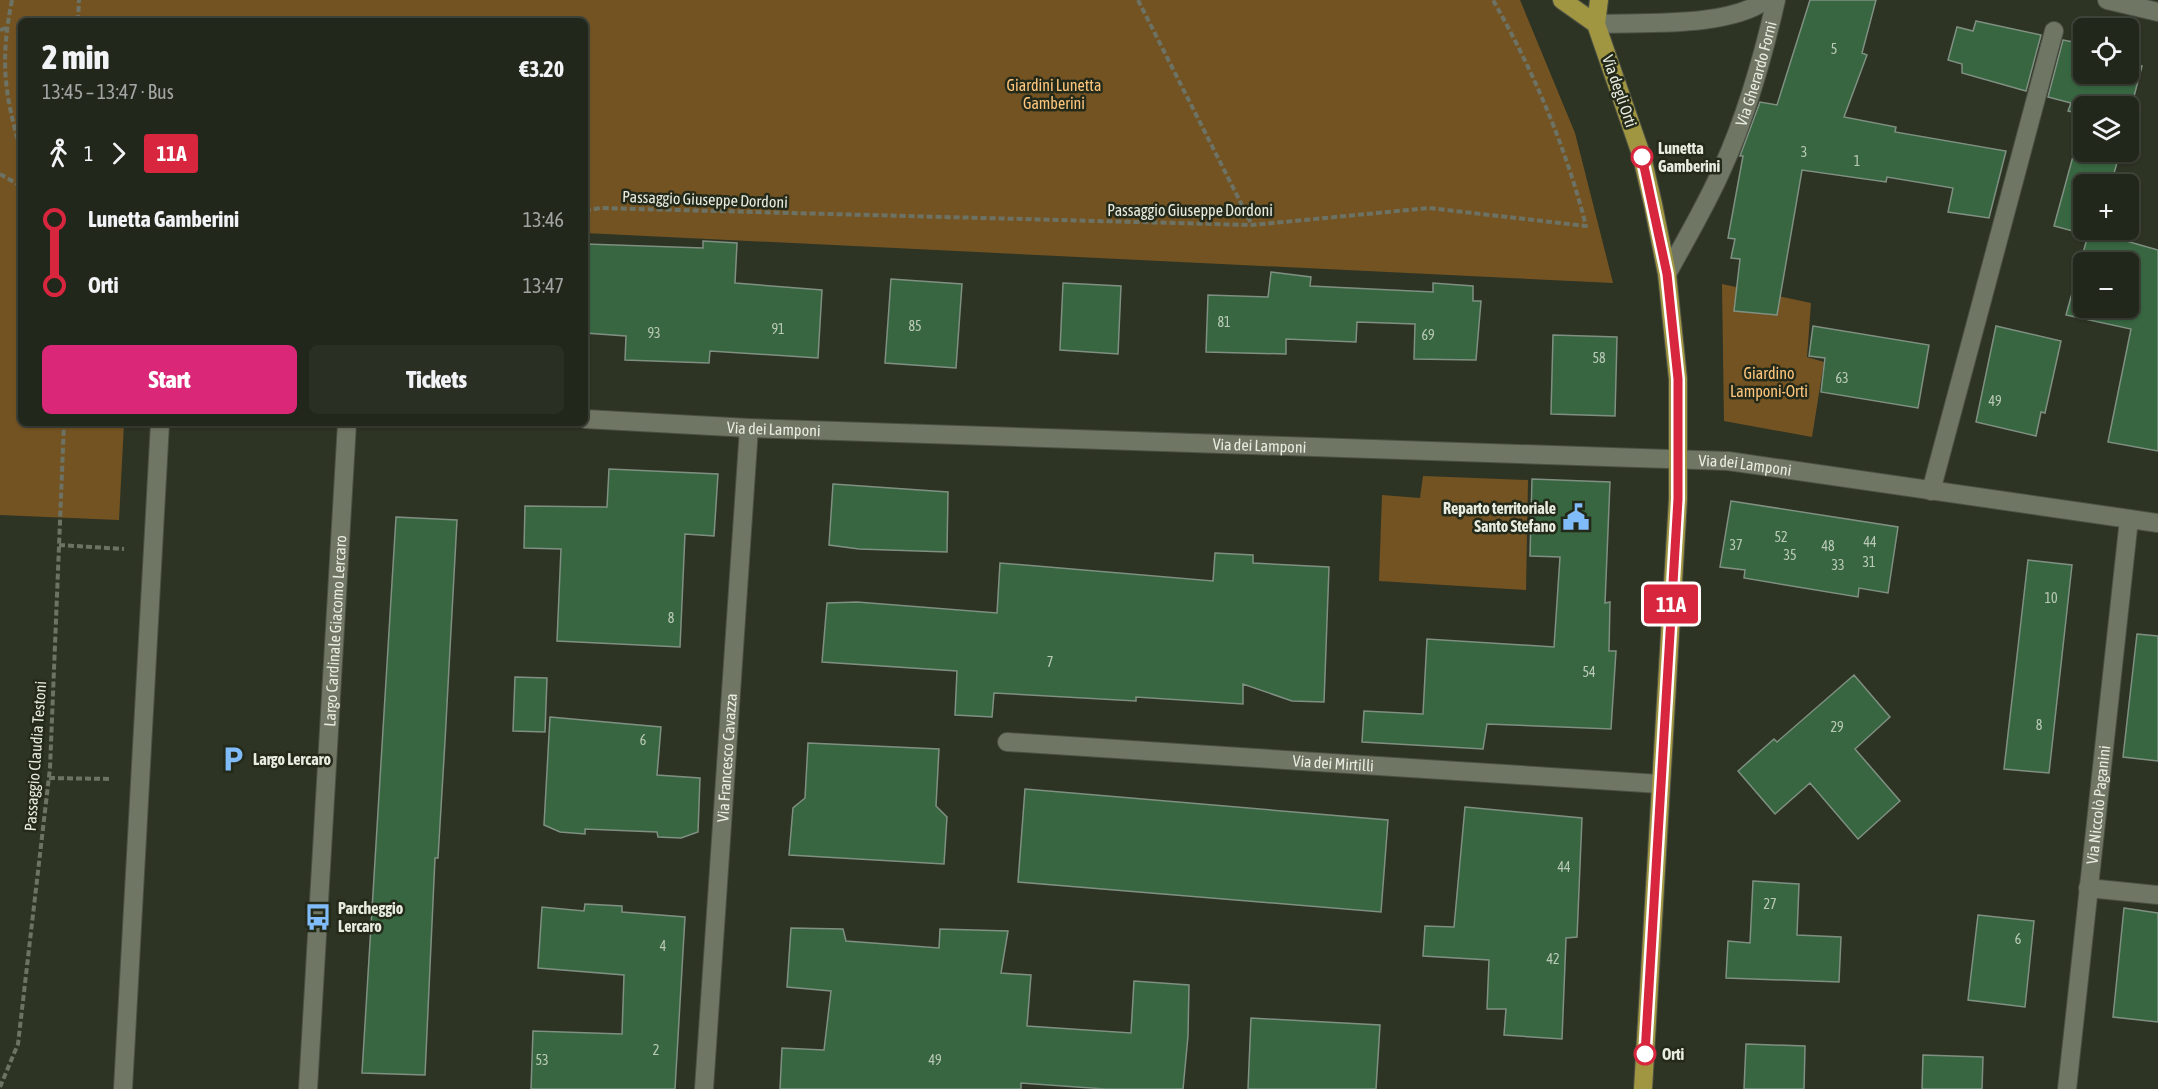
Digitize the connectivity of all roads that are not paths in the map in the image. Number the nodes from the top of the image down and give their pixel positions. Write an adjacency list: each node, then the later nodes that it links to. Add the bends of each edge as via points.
1 (1562, 0): 7 (main road)
2 (1599, 0): 7 (main road, Via degli Orti)
3 (1766, 0): 7 (street, Via Gherardo Forni, via 1750,10 1716,18)
4 (1776, 0): 9 (street, Via Gherardo Forni, via 1765,49 1734,139)
5 (2107, 0): 6 (street)
6 (2158, 12)
7 (1596, 24): 9 (main road, Via degli Orti, via 1642,157)
8 (2054, 31): 15 (street)
9 (1667, 274): 14 (main road, Via degli Orti, via 1678,379)
10 (588, 419): 13 (street, Via dei Lamponi)
11 (160, 426): 22 (street)
12 (347, 426): 23 (street, Largo Cardinale Giacomo Lercaro)
13 (749, 428): 14 (street, Via dei Lamponi); 24 (street, Via Francesco Cavazza)
14 (1678, 461): 15 (street, Via dei Lamponi, via 1728,461); 19 (main road, Via degli Orti)
15 (1931, 490): 16 (street, Via dei Lamponi)
16 (2129, 519): 17 (street, Via dei Lamponi); 20 (street, Via Niccolò Paganini)
17 (2158, 523)
18 (1007, 741): 19 (street, Via dei Mirtilli)
19 (1660, 784): 25 (main road, Via degli Orti)
20 (2088, 888): 21 (street); 26 (street, Via Niccolò Paganini)
21 (2158, 895)
22 (123, 1089)
23 (308, 1089)
24 (704, 1089)
25 (1643, 1089)
26 (2067, 1089)

